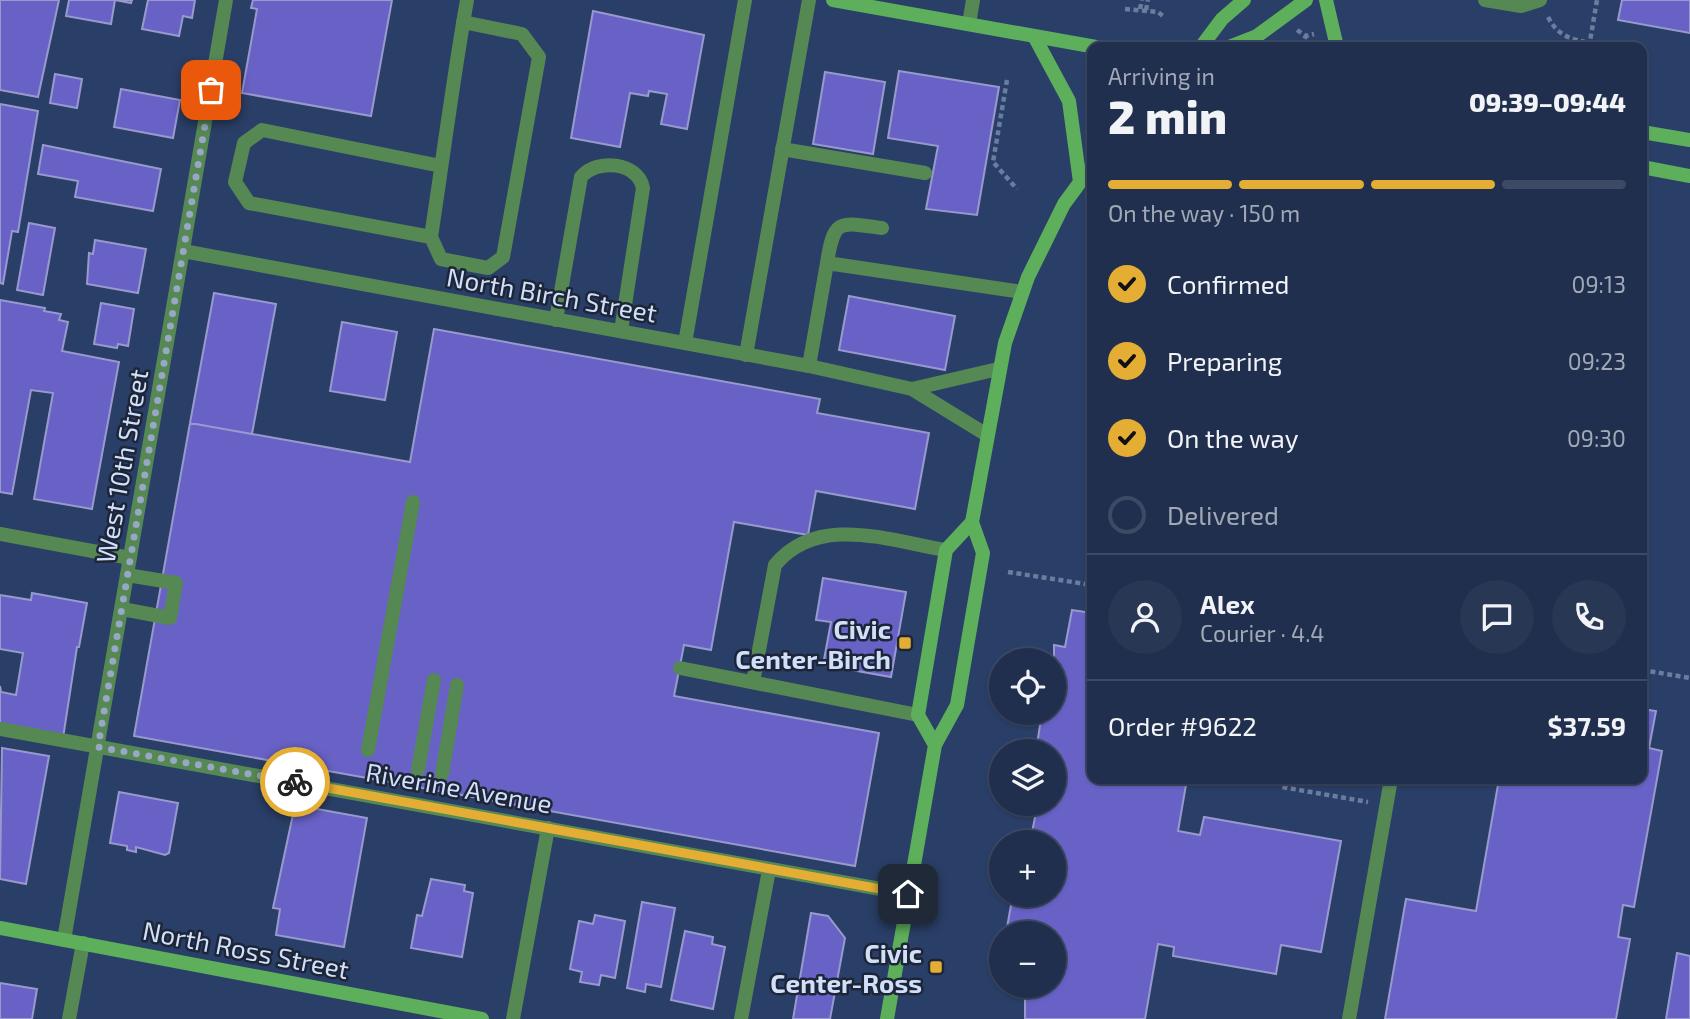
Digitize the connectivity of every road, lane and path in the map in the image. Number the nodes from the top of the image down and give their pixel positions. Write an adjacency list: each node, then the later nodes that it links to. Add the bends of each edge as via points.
1 (226, 0): 42 (street, West 10th Street)
2 (467, 0): 18 (street)
3 (746, 0): 47 (street)
4 (808, 0): 32 (street)
5 (833, 0): 19 (main road)
6 (973, 0): 19 (street)
7 (1142, 0): 16 (path)
8 (1148, 0): 16 (path)
9 (1244, 0): 22 (main road)
10 (1306, 0): 23 (main road)
11 (1326, 0): 25 (main road)
12 (1485, 0): 13 (street, via 1521,6)
13 (1540, 0): 26 (path, via 1558,33)
14 (1597, 0): 27 (path)
15 (1125, 9): 16 (path)
16 (1143, 10): 17 (path)
17 (1163, 16)
18 (464, 22): 33 (street); 41 (street, via 522,34 539,57 503,257 488,268 441,259)
19 (969, 24): 21 (main road)
20 (1296, 30): 24 (path, via 1306,36)
21 (1034, 36): 28 (main road); 38 (main road, via 1069,101)
22 (1205, 42)
23 (1242, 42)
24 (1302, 42)
25 (1336, 42)
26 (1580, 42)
27 (1590, 42)
28 (1087, 45)
29 (1007, 80): 39 (path, via 993,162)
30 (1647, 133): 31 (main road)
31 (1690, 141)
32 (782, 149): 35 (street); 48 (street)
33 (441, 166): 41 (street); 41 (street, via 262,130 244,143 235,183 249,203)
34 (1647, 168): 37 (main road)
35 (925, 173)
36 (1087, 173): 38 (main road)
37 (1690, 176)
38 (1080, 182): 44 (main road)
39 (1017, 189)
40 (882, 228): 43 (street, via 844,222 836,227)
41 (431, 237)
42 (183, 251): 45 (street, North Birch Street); 57 (street, West 10th Street)
43 (827, 263): 44 (street); 49 (street)
44 (1022, 292): 50 (main road)
45 (556, 320): 46 (street, North Birch Street); 46 (street, via 581,177 599,164 634,171 643,188)
46 (621, 331): 47 (street, North Birch Street)
47 (685, 343): 48 (street, North Birch Street)
48 (746, 355): 49 (street, North Birch Street)
49 (809, 366): 51 (street, North Birch Street)
50 (998, 369): 51 (street, North Birch Street); 52 (main road)
51 (912, 388): 52 (street, North Birch Street)
52 (987, 435): 54 (main road)
53 (413, 502): 72 (street)
54 (972, 522): 56 (main road); 70 (main road, via 983,553 979,579 957,705)
55 (0, 534): 57 (street)
56 (946, 550): 66 (street, via 845,532 825,534 786,552 775,565); 68 (main road)
57 (130, 558): 59 (street, West 10th Street)
58 (1008, 572): 60 (path)
59 (127, 575): 61 (street, West 10th Street); 61 (street, via 176,583 170,618)
60 (1087, 584)
61 (122, 609): 71 (street, West 10th Street)
62 (680, 668): 66 (street)
63 (1647, 671): 64 (path)
64 (1690, 678)
65 (434, 680): 73 (street)
66 (753, 682): 68 (street)
67 (457, 685): 74 (street)
68 (918, 715): 70 (main road)
69 (0, 729): 71 (street, Riverine Avenue)
70 (935, 745): 80 (main road)
71 (98, 747): 78 (street, Riverine Avenue); 82 (street, West 10th Street)
72 (368, 750)
73 (418, 770)
74 (442, 774)
75 (1283, 784): 77 (path)
76 (1390, 784): 77 (street)
77 (1386, 805): 90 (street)
78 (548, 828): 79 (street, Riverine Avenue); 87 (street)
79 (769, 870): 80 (street, Riverine Avenue); 88 (street)
80 (908, 894): 89 (main road)
81 (0, 928): 82 (main road, North Ross Street)
82 (64, 940): 83 (main road, North Ross Street)
83 (83, 943): 84 (main road, North Ross Street); 85 (street)
84 (435, 1015): 86 (main road, North Ross Street)
85 (69, 1019)
86 (482, 1019)
87 (513, 1019)
88 (741, 1019)
89 (887, 1019)
90 (1349, 1019)

